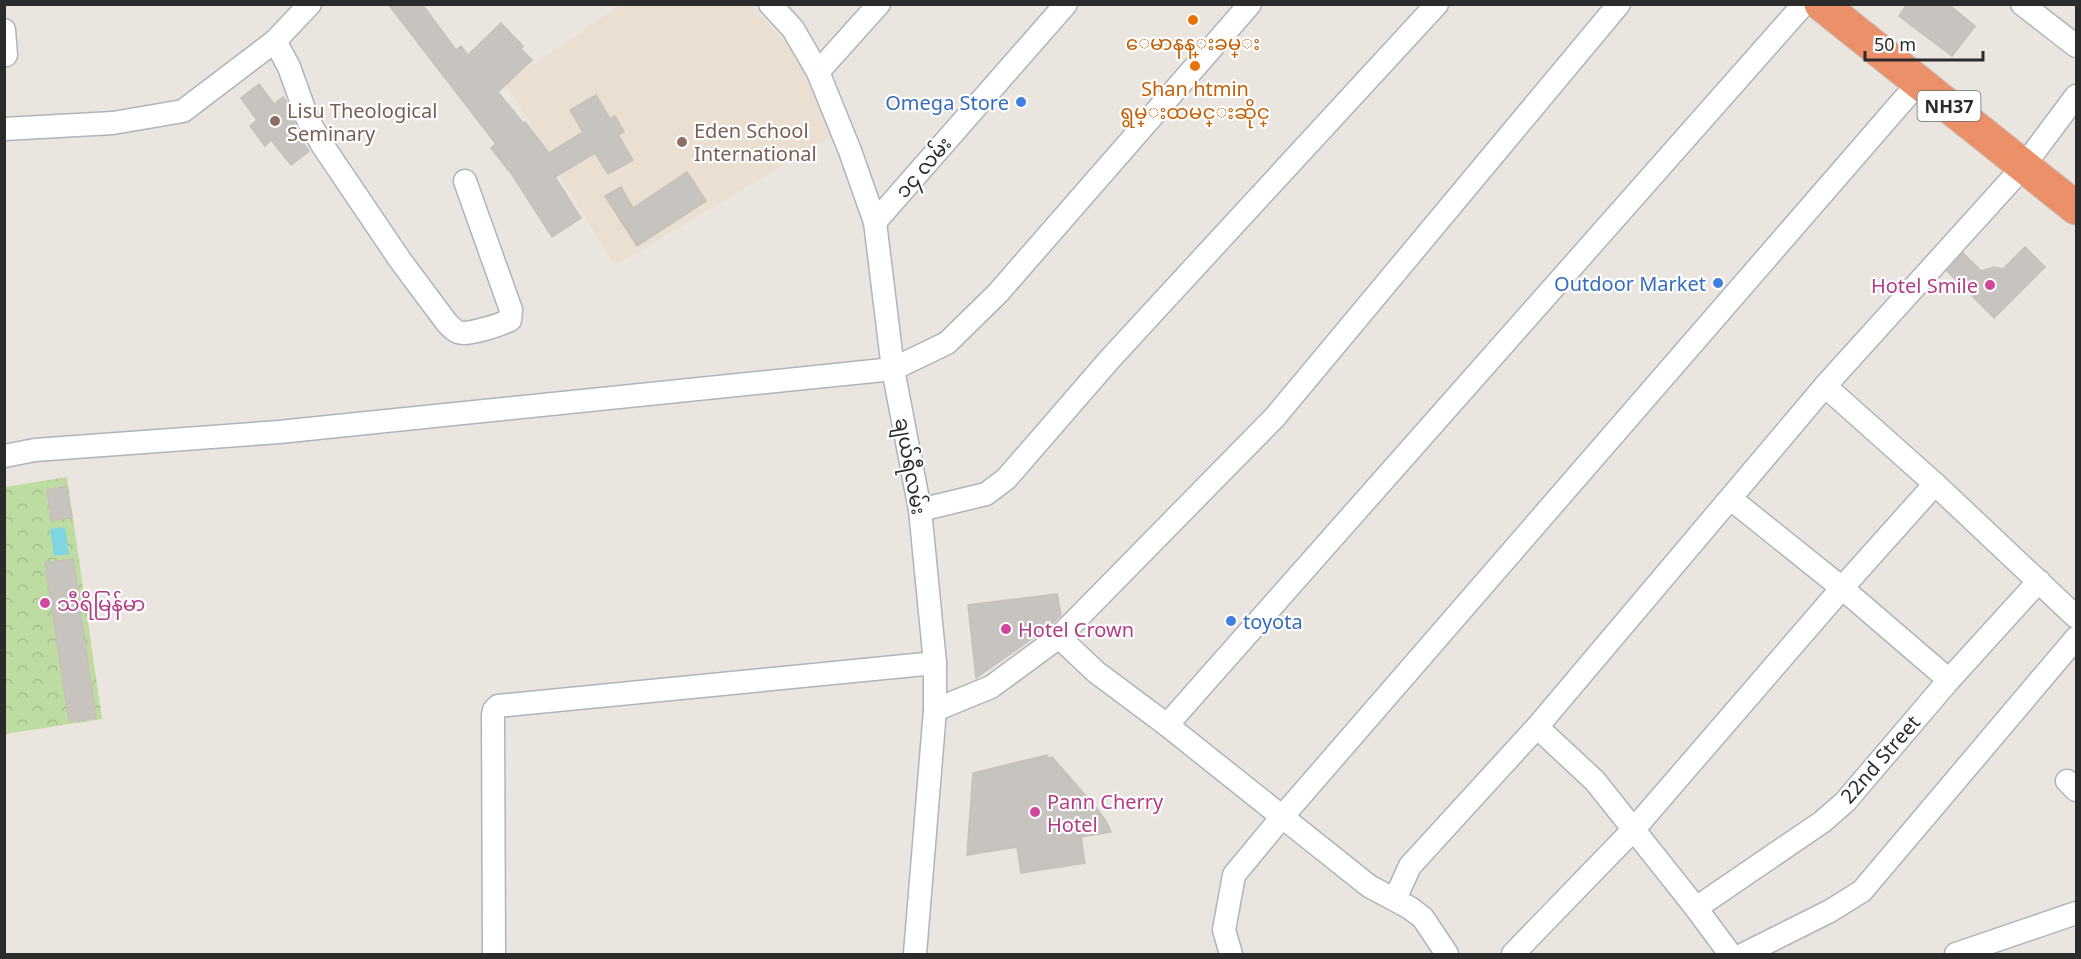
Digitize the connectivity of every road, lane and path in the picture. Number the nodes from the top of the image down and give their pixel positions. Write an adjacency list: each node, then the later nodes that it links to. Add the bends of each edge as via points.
1 (310, 4): 12 (street)
2 (770, 4): 15 (street, ချယ်ရီလမ်း, via 793,29)
3 (879, 4): 15 (street)
4 (1066, 4): 22 (street, ၁၄ လမ်း)
5 (1250, 4): 23 (street, via 998,293 947,343)
6 (1437, 4): 28 (street, via 1110,359 1006,479 986,494)
7 (1619, 4): 32 (street, via 1275,417)
8 (1804, 4): 37 (street)
9 (1821, 4): 16 (highway, NH37)
10 (2022, 4): 13 (street)
11 (4, 30): 14 (street)
12 (276, 41): 18 (street, via 183,111 112,123); 20 (street, via 308,120 323,146 447,323 464,333 502,324 510,320 512,310)
13 (2076, 46)
14 (6, 55)
15 (818, 72): 22 (street, ချယ်ရီလမ်း)
16 (1919, 82): 19 (highway, NH37); 39 (street)
17 (2076, 96): 19 (street)
18 (4, 129)
19 (2023, 167): 21 (highway, NH37); 24 (street)
20 (465, 182)
21 (2076, 208)
22 (875, 222): 23 (street, ချယ်ရီလမ်း)
23 (893, 369): 25 (street); 28 (street, ချယ်ရီလမ်း)
24 (1826, 386): 26 (street); 27 (street)
25 (4, 456)
26 (1935, 484): 29 (street); 30 (street)
27 (1731, 499): 30 (street); 38 (street)
28 (920, 510): 34 (street, ချယ်ရီလမ်း)
29 (2039, 581): 31 (street); 35 (street, 22nd Street)
30 (1842, 588): 35 (street); 40 (street)
31 (2076, 618)
32 (1059, 637): 36 (street, via 991,687); 37 (street, via 1096,672)
33 (2076, 638): 50 (street, via 1862,891)
34 (935, 663): 36 (street, ချယ်ရီလမ်း); 44 (street, via 498,706 493,715)
35 (1949, 680): 42 (street, 22nd Street, via 1845,802)
36 (935, 710): 45 (street, ချယ်ရီလမ်း)
37 (1167, 725): 39 (street)
38 (1537, 728): 40 (street, via 1595,781); 41 (street, via 1410,866)
39 (1282, 817): 41 (street, via 1369,885); 46 (street, via 1234,875 1224,930)
40 (1634, 829): 42 (street); 48 (street)
41 (1395, 900): 47 (street, via 1423,918)
42 (1696, 908): 49 (street)
43 (2076, 913): 51 (street)
44 (494, 954)
45 (915, 954)
46 (1231, 954)
47 (1447, 954)
48 (1514, 954)
49 (1730, 954)
50 (1744, 954)
51 (1956, 954)

